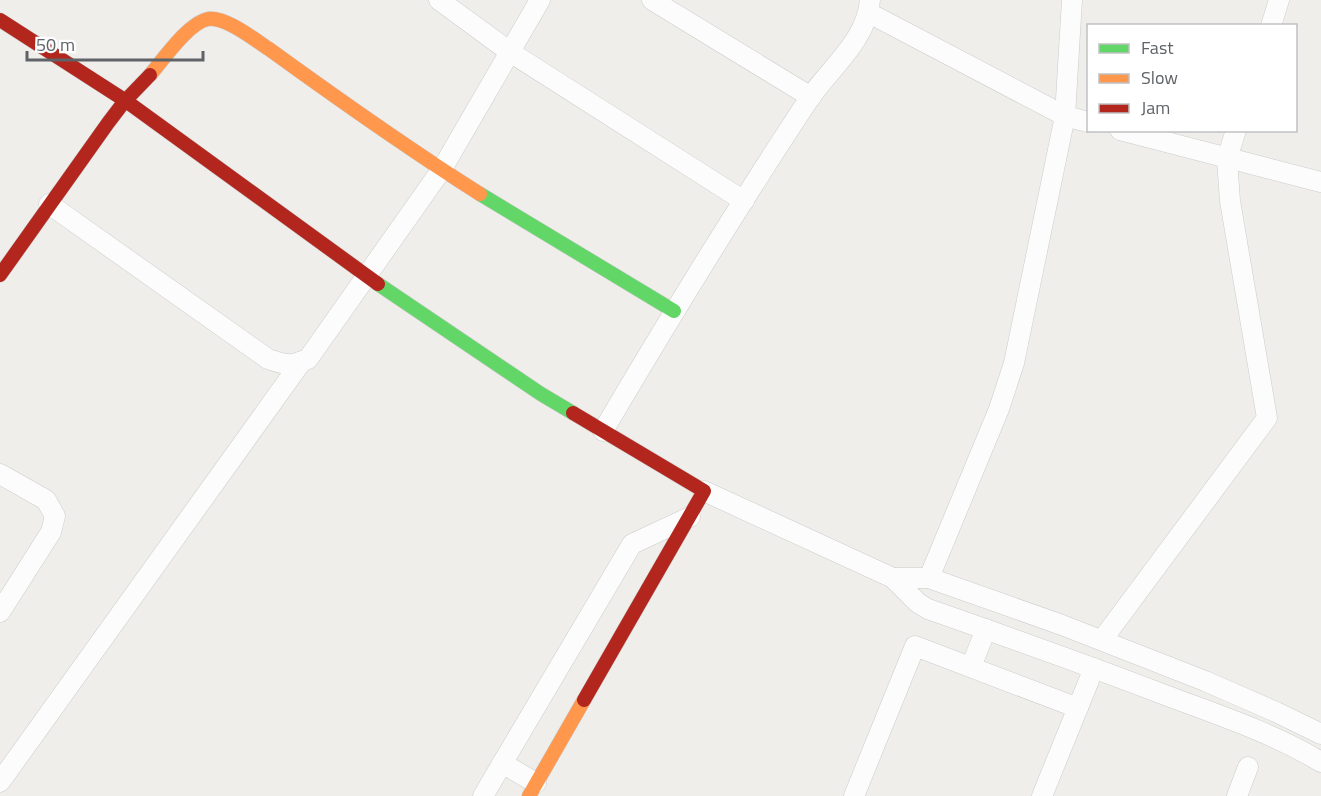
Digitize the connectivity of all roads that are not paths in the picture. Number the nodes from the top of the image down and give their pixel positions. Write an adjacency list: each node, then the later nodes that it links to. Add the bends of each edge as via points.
1 (439, 0): 9 (street)
2 (540, 0): 9 (street)
3 (652, 0): 10 (street)
4 (1072, 0): 12 (street)
5 (1279, 0): 8 (street)
6 (870, 6): 10 (street, via 857,37); 12 (street)
7 (0, 20): 11 (street)
8 (1272, 24)
9 (510, 52): 17 (street); 19 (street)
10 (811, 97): 19 (street)
11 (126, 101): 17 (street, via 183,37 212,18 253,39 345,106); 20 (street); 22 (street)
12 (1065, 116): 13 (street); 30 (street, via 1014,363)
13 (1087, 122)
14 (1127, 132): 16 (street)
15 (1235, 132): 16 (street)
16 (1227, 159): 18 (street); 33 (street, via 1230,201 1268,418)
17 (442, 169): 22 (street); 23 (street)
18 (1321, 182)
19 (744, 201): 23 (street)
20 (49, 204): 21 (street); 24 (street, via 268,359 290,366)
21 (0, 275)
22 (367, 276): 24 (street, via 308,359); 25 (street, via 541,394)
23 (674, 311): 25 (street)
24 (302, 361): 41 (street)
25 (603, 431): 27 (street)
26 (0, 474): 31 (street, via 46,500 55,516 51,532)
27 (704, 491): 28 (street); 29 (street)
28 (690, 517): 39 (street, via 632,544); 42 (street)
29 (893, 578): 30 (street); 32 (street, via 928,609)
30 (929, 578): 33 (street)
31 (0, 612)
32 (986, 629): 34 (street); 35 (street)
33 (1102, 640): 37 (street, via 1206,681)
34 (971, 668): 36 (street); 45 (street, via 915,646)
35 (1094, 668): 36 (street); 38 (street, via 1264,733)
36 (1078, 708): 43 (street)
37 (1321, 734)
38 (1321, 762)
39 (502, 763): 42 (street); 44 (street)
40 (1248, 767): 46 (street)
41 (0, 782)
42 (533, 790)
43 (1047, 795)
44 (483, 796)
45 (854, 796)
46 (1237, 796)

